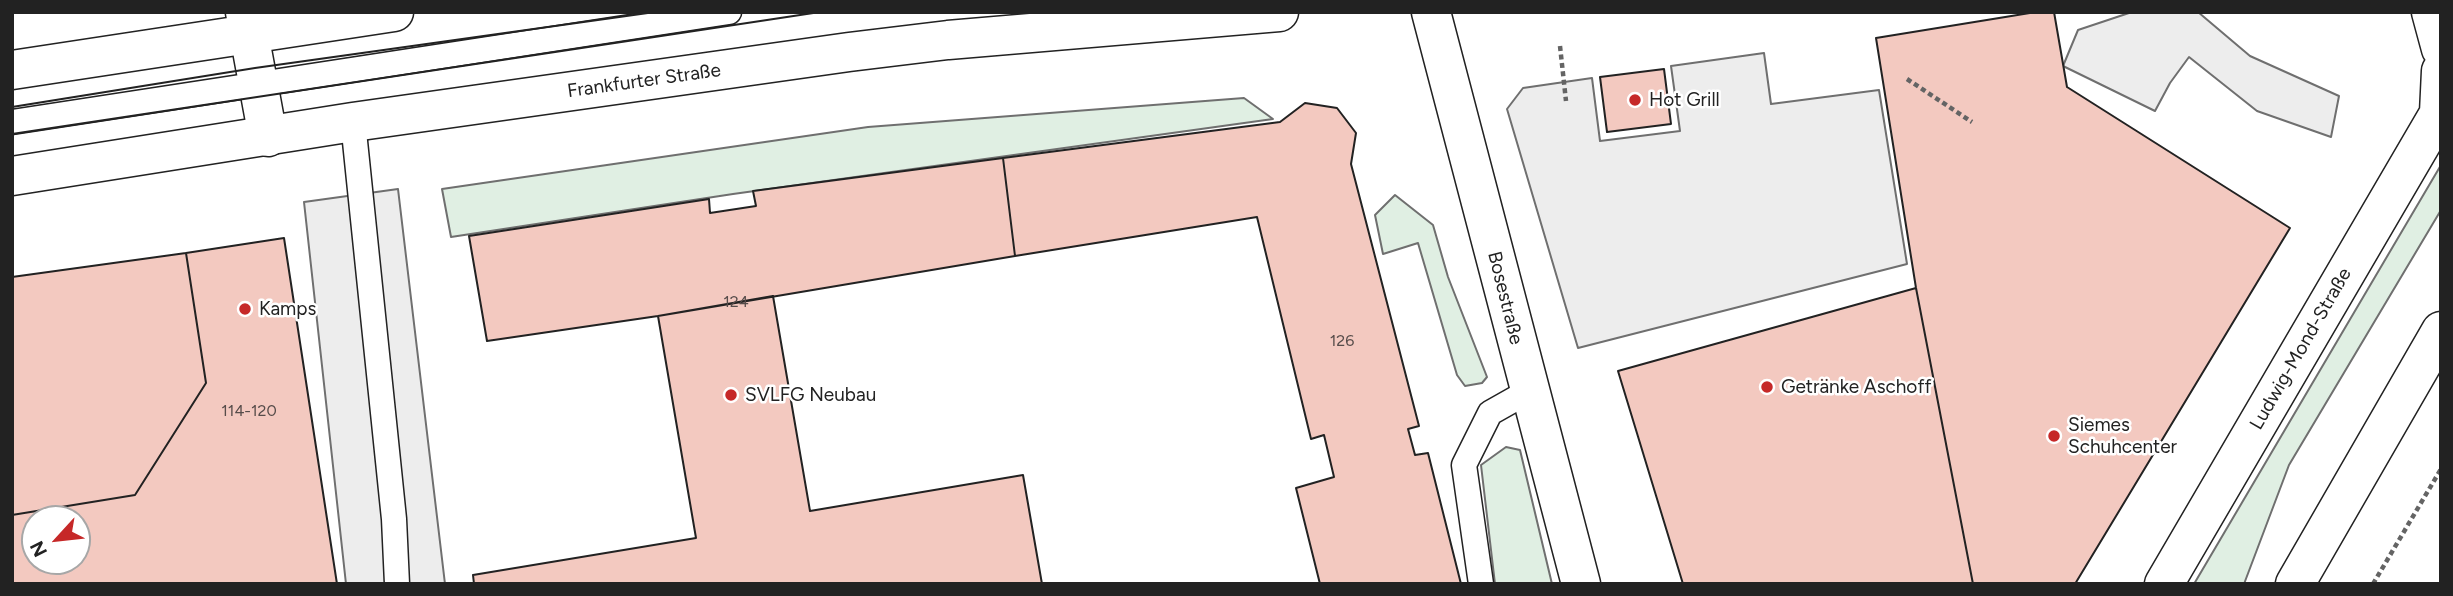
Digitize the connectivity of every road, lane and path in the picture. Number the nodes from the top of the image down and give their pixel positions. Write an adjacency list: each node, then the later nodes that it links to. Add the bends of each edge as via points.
1 (394, 12): 7 (main road)
2 (614, 12): 8 (lane)
3 (729, 12): 8 (lane)
4 (1279, 12): 18 (main road, Frankfurter Straße, via 948,40)
5 (1431, 12): 23 (main road, Bosestraße)
6 (2431, 12): 10 (main road)
7 (247, 23): 11 (main road); 14 (main road)
8 (544, 40): 14 (lane)
9 (1560, 46): 15 (path)
10 (2441, 49)
11 (12, 70)
12 (2441, 71): 16 (main road, Ludwig-Mond-Straße)
13 (1907, 79): 19 (path)
14 (258, 84): 17 (lane); 20 (main road)
15 (1566, 101)
16 (2440, 112): 28 (main road, Ludwig-Mond-Straße)
17 (12, 122)
18 (353, 122): 20 (main road, Frankfurter Straße); 25 (lane)
19 (1972, 122)
20 (268, 137): 21 (main road, Frankfurter Straße)
21 (12, 176)
22 (2441, 331): 29 (main road)
23 (1529, 391): 26 (lane, via 1490,413 1464,465); 27 (main road, Bosestraße)
24 (2441, 469): 30 (path)
25 (397, 584)
26 (1481, 584)
27 (1581, 584)
28 (2164, 584)
29 (2295, 584)
30 (2373, 584)

